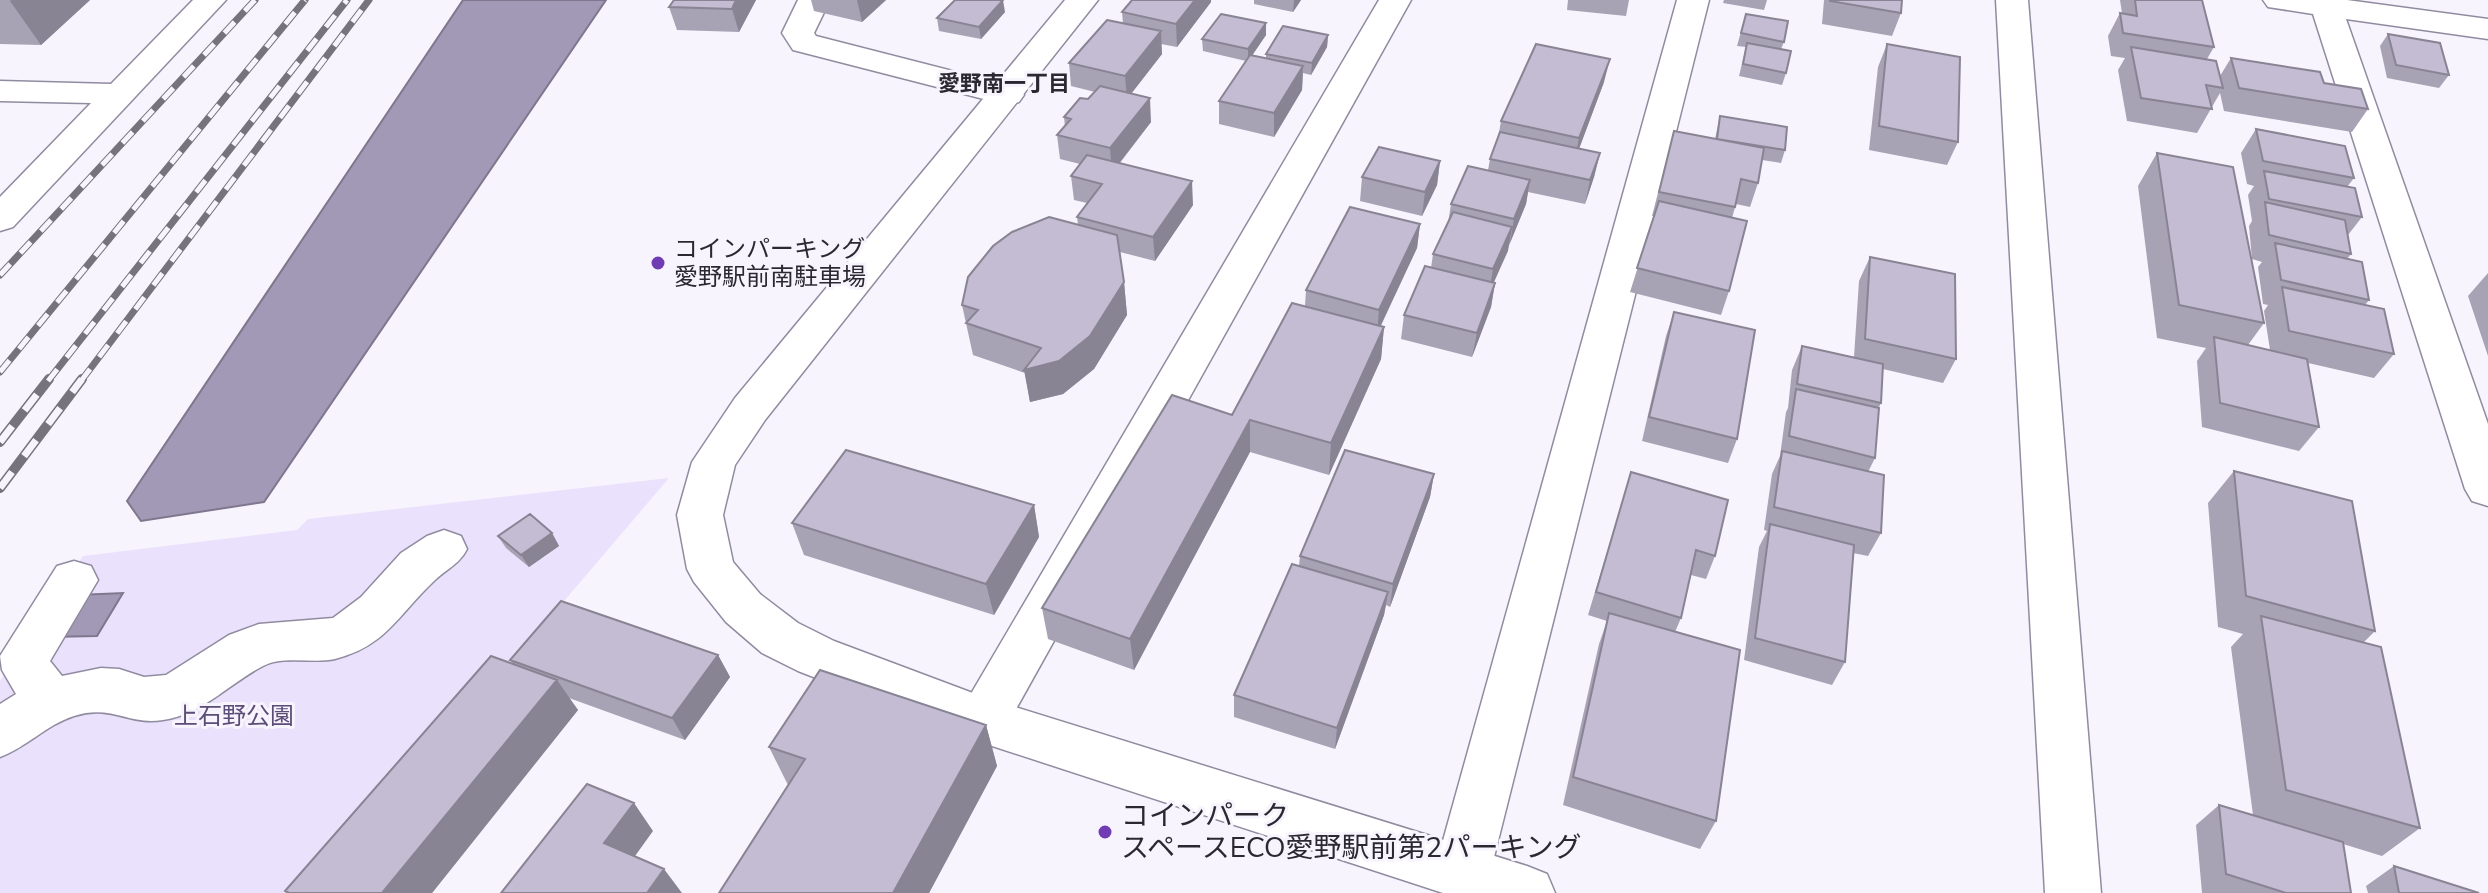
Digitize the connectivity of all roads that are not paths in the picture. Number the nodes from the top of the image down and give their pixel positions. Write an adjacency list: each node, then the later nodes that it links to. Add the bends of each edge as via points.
1 (210, 0): 11 (street)
2 (814, 0): 12 (street, via 798,33 804,43)
3 (1082, 0): 12 (street)
4 (1395, 0): 18 (street)
5 (1693, 0): 20 (street)
6 (2012, 0): 22 (street)
7 (2279, 0): 8 (street)
8 (2326, 4): 9 (street); 14 (street)
9 (2488, 29)
10 (0, 91): 11 (street)
11 (121, 94): 13 (street)
12 (1007, 95): 18 (street, via 750,409 714,462 700,515 711,569 743,608 780,638)
13 (0, 219)
14 (2488, 489)
15 (444, 549): 17 (street, via 410,571 375,616 331,641 270,642 174,696 135,698 121,690 98,690)
16 (74, 580): 17 (street, via 23,660)
17 (52, 702): 19 (street)
18 (983, 720): 20 (street)
19 (0, 734)
20 (1462, 873): 21 (street)
21 (1527, 893)
22 (2073, 893)

